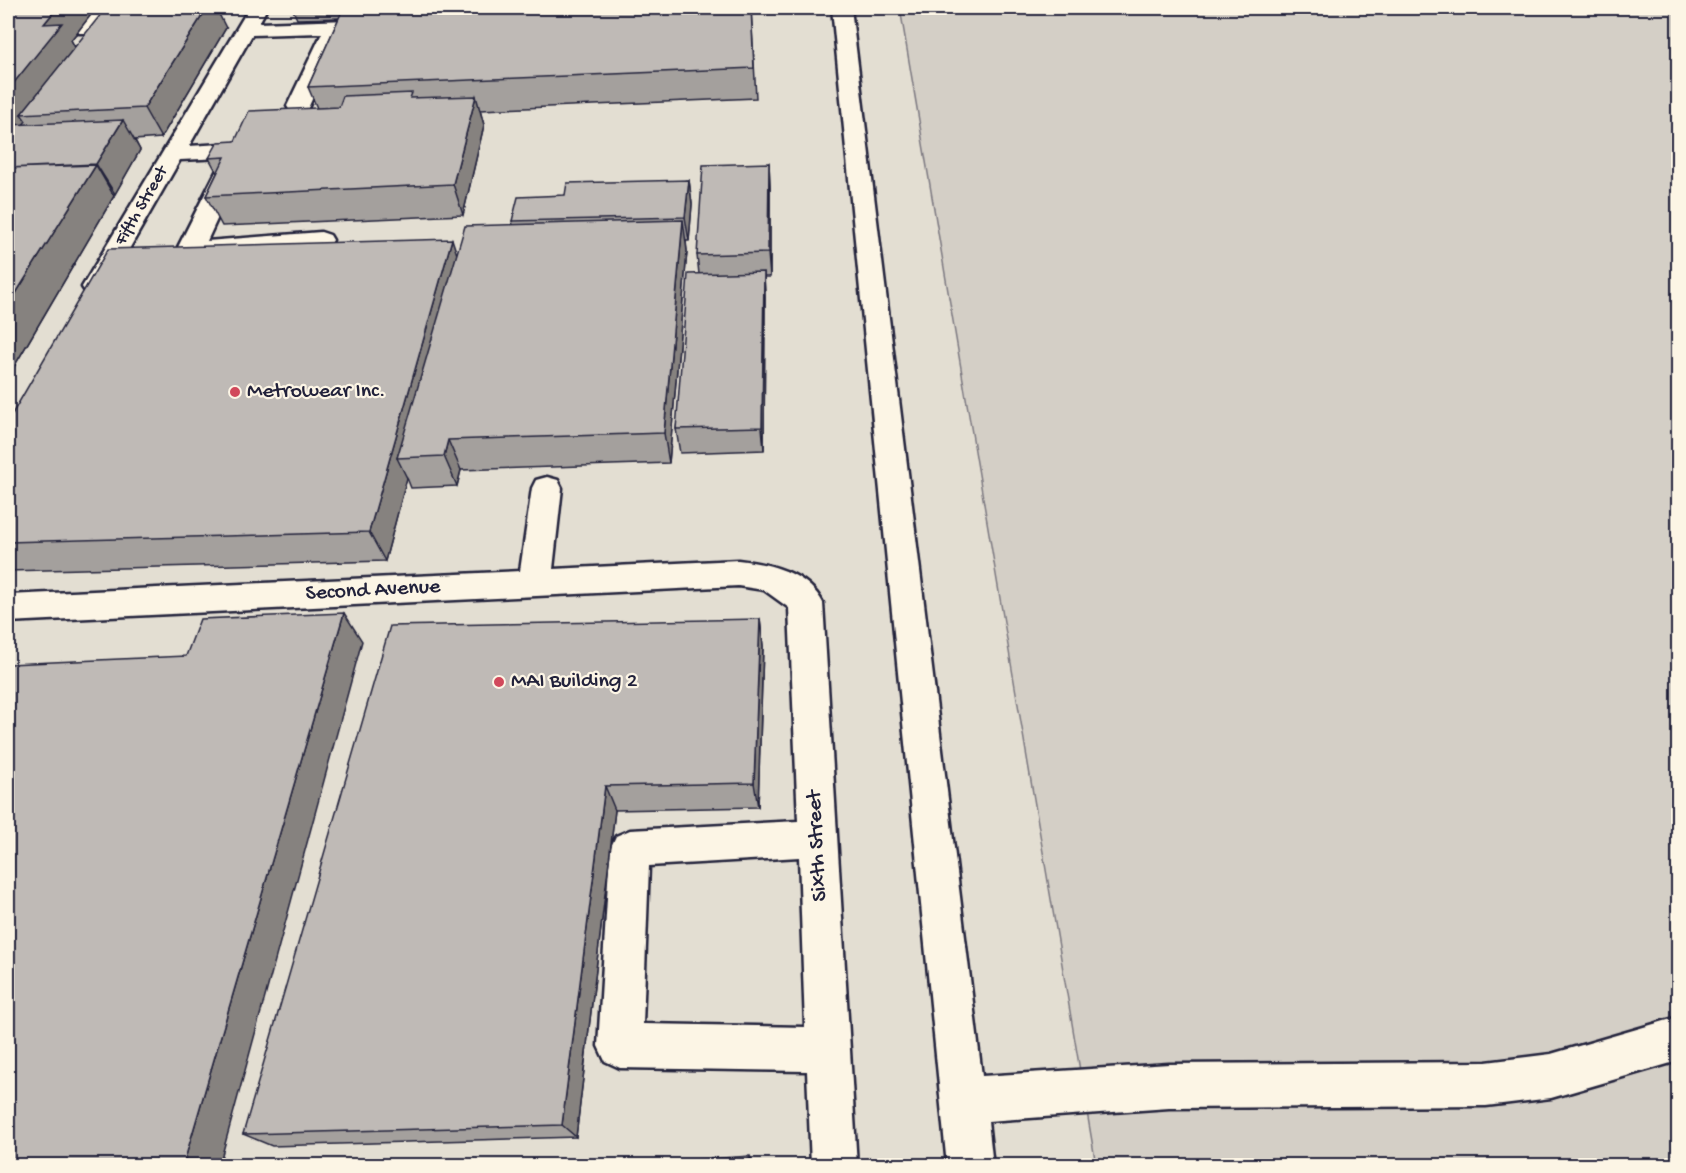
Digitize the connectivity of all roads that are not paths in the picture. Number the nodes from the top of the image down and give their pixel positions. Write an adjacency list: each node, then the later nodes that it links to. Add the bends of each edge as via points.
1 (104, 8): 6 (street)
2 (258, 8): 7 (street, Fifth Street)
3 (841, 8): 19 (street)
4 (395, 25): 5 (street)
5 (336, 27): 7 (street); 8 (street)
6 (86, 29)
7 (245, 30): 9 (street, Fifth Street)
8 (298, 106)
9 (173, 154): 10 (street, via 238,150 191,247); 11 (street, Fifth Street)
10 (321, 240)
11 (84, 305)
12 (547, 488): 14 (street)
13 (738, 573): 14 (street, Second Avenue); 16 (street, Sixth Street, via 764,576 789,586 806,603)
14 (535, 583): 15 (street, Second Avenue)
15 (8, 609)
16 (818, 838): 18 (street, Sixth Street); 18 (street, via 630,849 620,1046)
17 (1678, 1039): 19 (street, via 1551,1076 1486,1084 1169,1086)
18 (828, 1050): 20 (street, Sixth Street)
19 (962, 1100): 21 (street)
20 (834, 1166)
21 (969, 1166)

